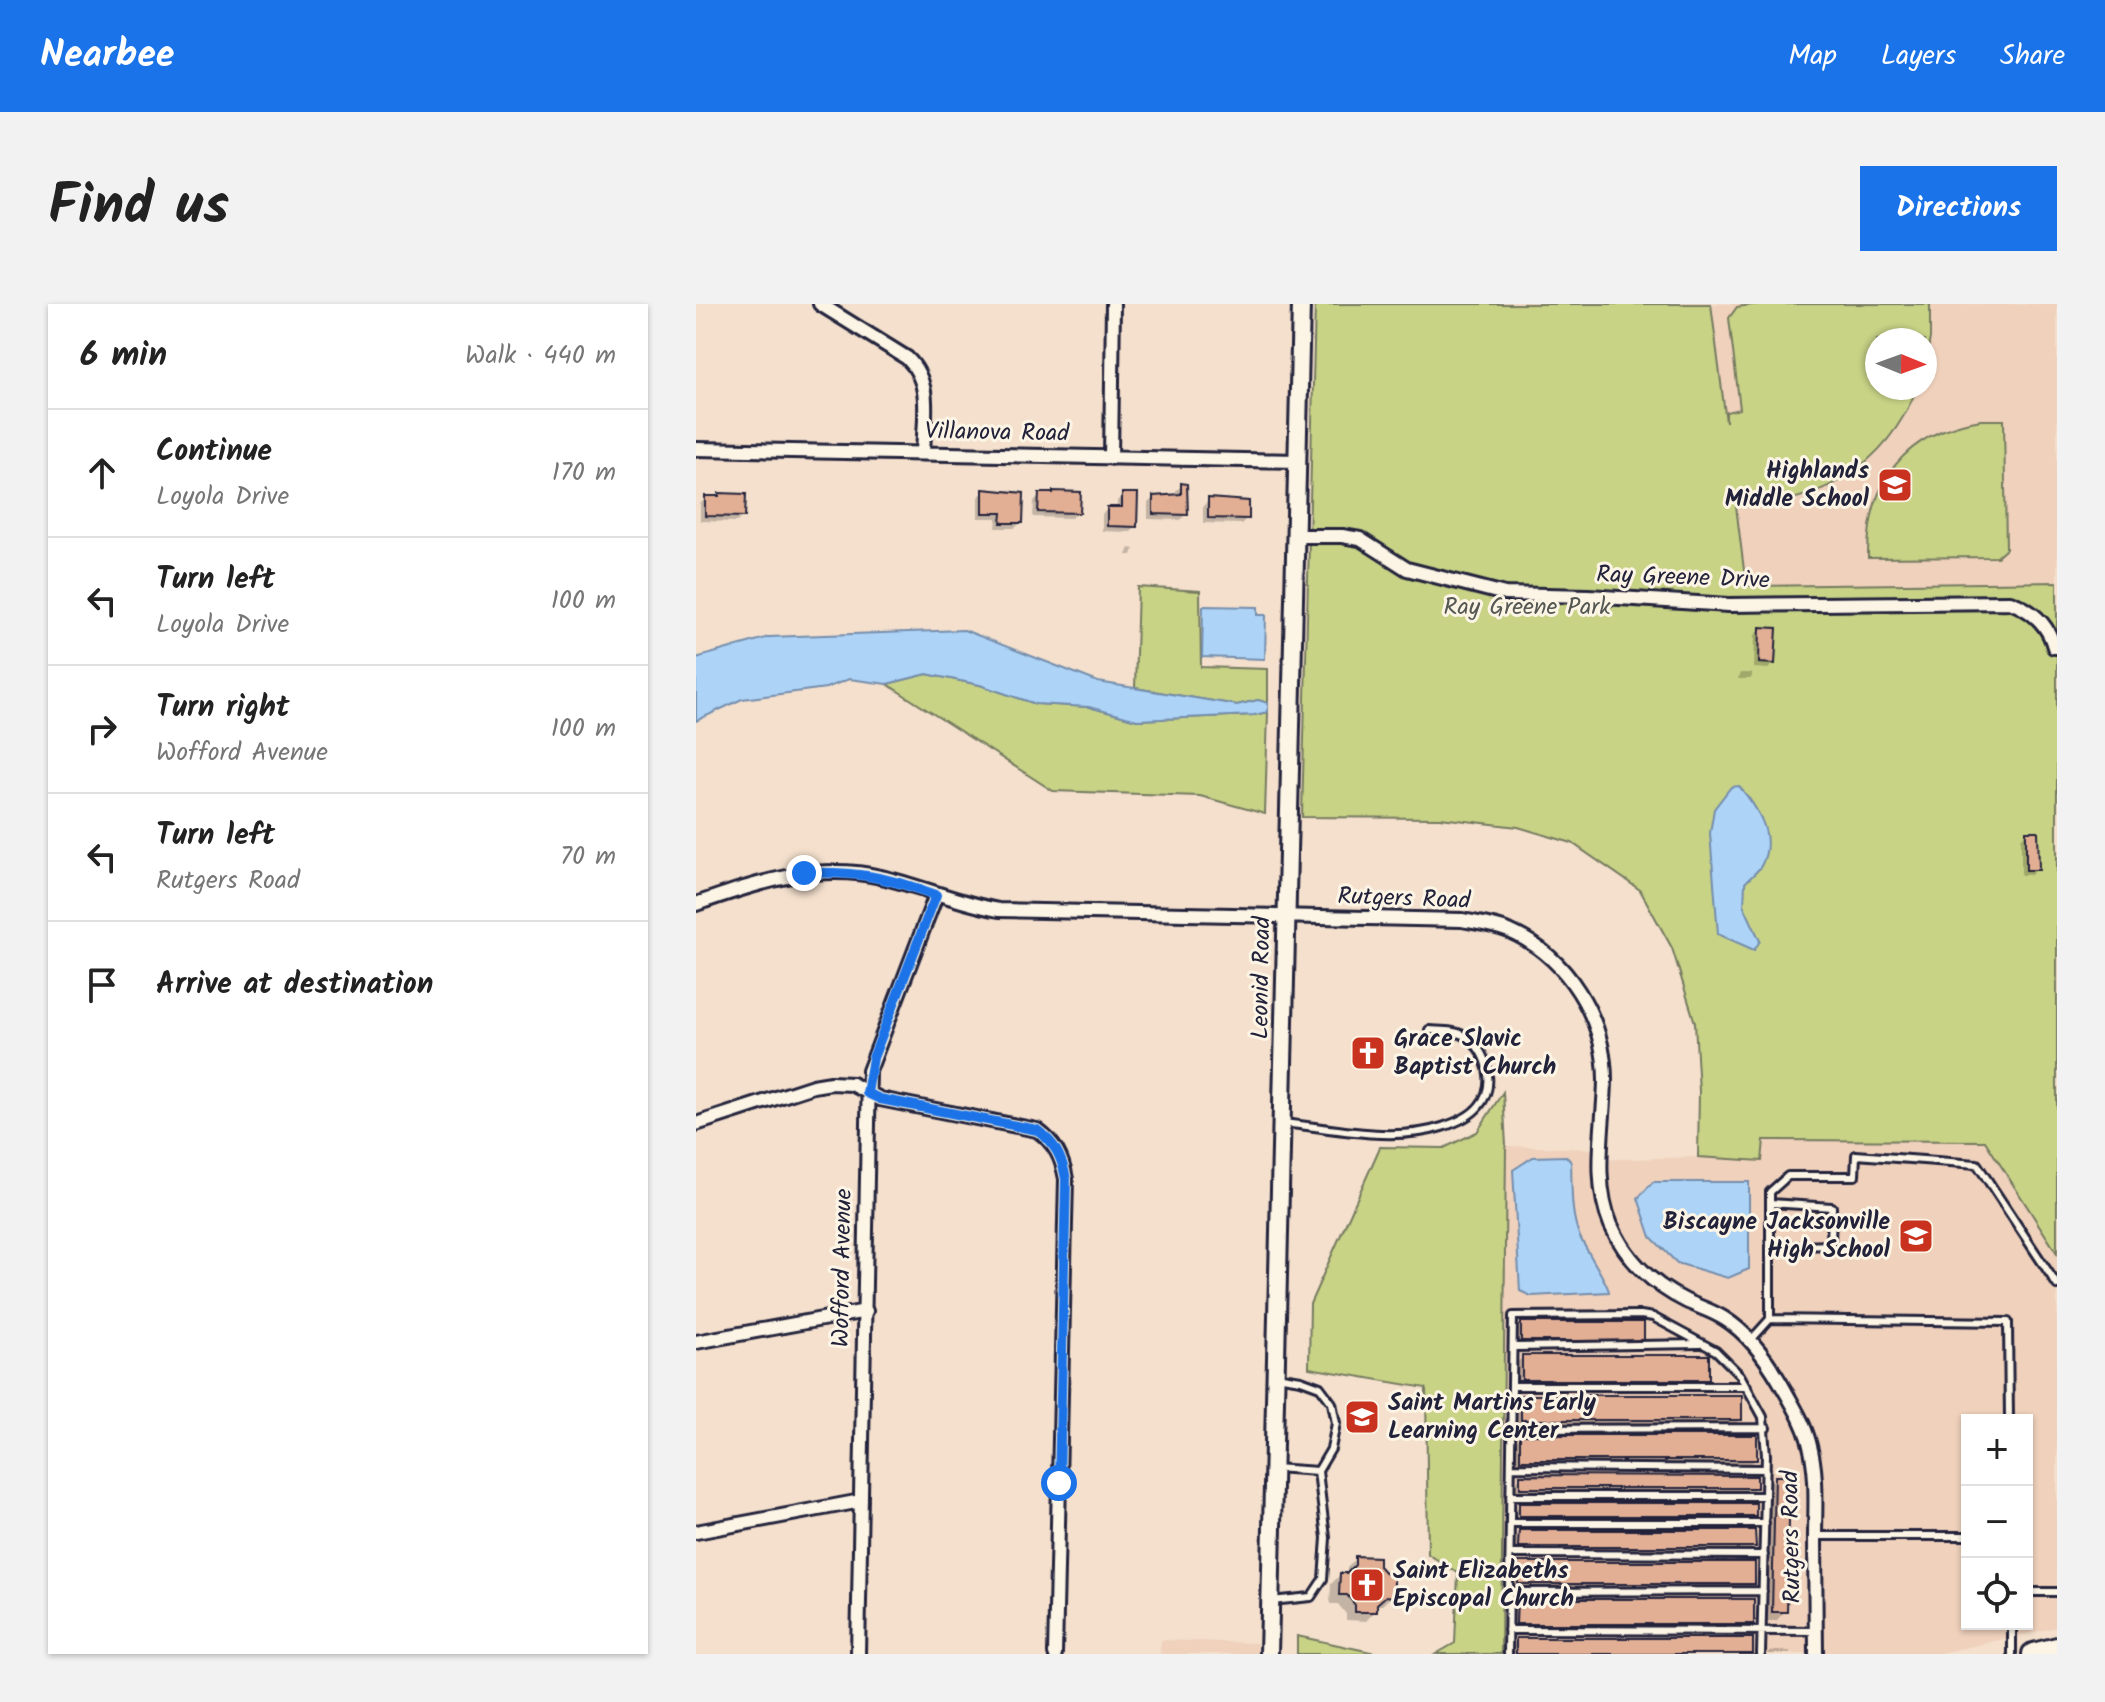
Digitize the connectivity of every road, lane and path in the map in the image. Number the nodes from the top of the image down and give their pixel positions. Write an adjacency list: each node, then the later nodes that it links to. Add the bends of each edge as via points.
1 (820, 304): 5 (street, via 917,368 924,388)
2 (1113, 304): 6 (street)
3 (1301, 304): 7 (street, Leonid Road)
4 (696, 449): 5 (street, Villanova Road)
5 (923, 453): 6 (street, Villanova Road)
6 (1111, 458): 7 (street, Villanova Road)
7 (1298, 461): 8 (street, Leonid Road)
8 (1297, 536): 9 (street, Ray Greene Drive, via 1360,539 1407,569 1505,594 1729,605 2010,602 2036,616); 12 (street, Leonid Road)
9 (2057, 647)
10 (936, 895): 11 (street, Rutgers Road, via 880,876 829,872 781,877); 12 (street, Rutgers Road, via 1020,912); 14 (street, Wofford Avenue, via 873,1058)
11 (696, 904)
12 (1287, 917): 15 (street, Leonid Road); 22 (street, Rutgers Road, via 1475,922 1508,931 1550,957 1582,995 1600,1039 1605,1079 1601,1179 1620,1242 1633,1262 1667,1291 1723,1317)
13 (1429, 1030): 15 (lane, via 1464,1035 1480,1050 1489,1072 1480,1106 1463,1119 1418,1133 1386,1134)
14 (867, 1093): 16 (street, via 852,1084 813,1086); 20 (street, Wofford Avenue); 57 (street, via 1037,1130 1049,1139 1063,1165)
15 (1282, 1123): 26 (street, Leonid Road)
16 (696, 1124)
17 (1770, 1203): 18 (lane); 18 (lane, via 1832,1207 1831,1245); 19 (lane, via 1770,1192 1788,1176 1855,1176 1856,1155 1977,1164)
18 (1770, 1247): 21 (lane)
19 (2057, 1285)
20 (866, 1311): 23 (street); 38 (street, Wofford Avenue)
21 (1770, 1319): 22 (lane); 29 (lane, via 2008,1322)
22 (1751, 1340): 42 (street, Rutgers Road, via 1801,1419 1809,1441)
23 (696, 1342)
24 (1703, 1344): 25 (lane); 25 (lane, via 1645,1315 1513,1316); 28 (lane, via 1729,1363)
25 (1513, 1347): 27 (lane)
26 (1276, 1376): 33 (street, Leonid Road); 35 (lane, via 1320,1387 1332,1403 1336,1423 1331,1449)
27 (1512, 1386): 28 (lane); 31 (lane)
28 (1747, 1386): 30 (lane)
29 (2009, 1414)
30 (1766, 1428): 31 (lane); 34 (lane)
31 (1512, 1429): 32 (lane)
32 (1511, 1467): 34 (lane); 36 (lane)
33 (1274, 1468): 35 (lane); 50 (street, Leonid Road)
34 (1766, 1469): 37 (lane)
35 (1318, 1471): 50 (lane, via 1326,1538 1323,1579 1311,1597)
36 (1510, 1496): 37 (lane); 39 (lane)
37 (1765, 1496): 40 (lane)
38 (861, 1501): 41 (street); 56 (street, Wofford Avenue)
39 (1510, 1523): 40 (lane); 44 (lane)
40 (1765, 1523): 45 (lane)
41 (696, 1532)
42 (1815, 1536): 43 (lane); 54 (street, Rutgers Road)
43 (1961, 1536)
44 (1510, 1554): 45 (lane); 47 (lane)
45 (1764, 1555): 46 (lane)
46 (1763, 1591): 47 (lane); 53 (lane)
47 (1509, 1592): 51 (lane)
48 (2033, 1592): 49 (lane)
49 (2057, 1592)
50 (1271, 1601): 58 (street, Leonid Road)
51 (1508, 1630): 53 (lane); 59 (lane)
52 (2012, 1630): 62 (lane)
53 (1762, 1631): 54 (lane); 60 (lane)
54 (1816, 1631): 61 (street, Rutgers Road)
55 (2057, 1648): 63 (main road)
56 (858, 1654)
57 (1055, 1654)
58 (1269, 1654)
59 (1508, 1654)
60 (1761, 1654)
61 (1816, 1654)
62 (2012, 1654)
63 (2033, 1654)

